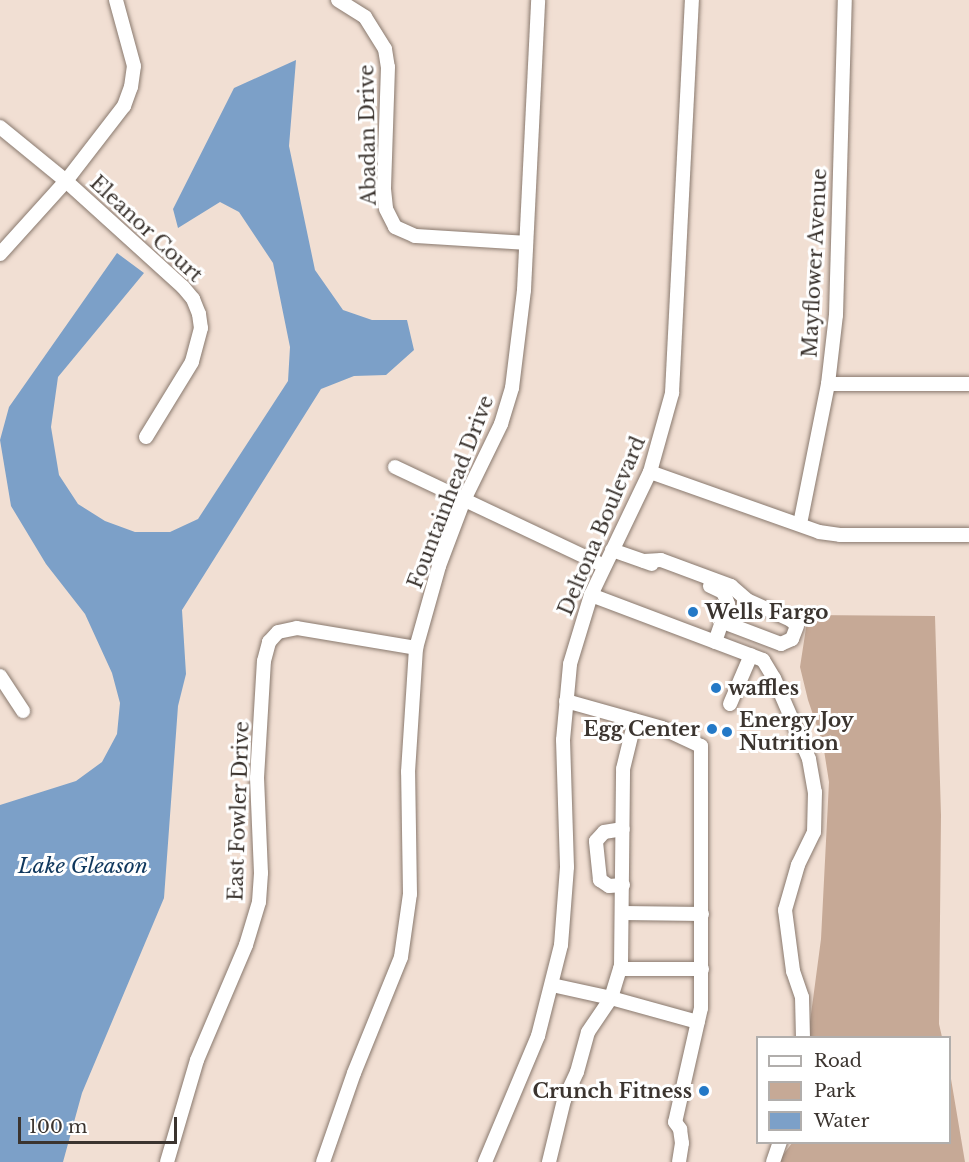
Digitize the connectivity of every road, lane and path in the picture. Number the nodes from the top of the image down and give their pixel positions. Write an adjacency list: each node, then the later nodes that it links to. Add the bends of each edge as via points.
1 (116, 0): 7 (street, via 134,66 131,87 124,106)
2 (338, 0): 8 (street, Abadan Drive, via 364,18 385,49 388,66 384,189 386,209 395,227 415,236)
3 (538, 0): 8 (street, Fountainhead Drive)
4 (692, 0): 14 (street, Deltona Boulevard, via 672,393)
5 (845, 0): 10 (street, Mayflower Avenue, via 836,315)
6 (0, 127): 7 (street, Eleanor Court)
7 (66, 181): 9 (street); 12 (street, Eleanor Court, via 183,286 199,314 201,328 192,362)
8 (525, 243): 15 (street, Fountainhead Drive, via 524,290 512,388 501,424)
9 (0, 254)
10 (828, 384): 11 (street); 16 (street, Mayflower Avenue)
11 (969, 384)
12 (146, 437)
13 (395, 467): 15 (street)
14 (650, 472): 16 (street); 18 (street, Deltona Boulevard)
15 (464, 500): 20 (street); 24 (street, Fountainhead Drive, via 439,566)
16 (800, 524): 17 (street, via 840,535)
17 (969, 535)
18 (612, 550): 19 (street); 20 (street, Deltona Boulevard)
19 (644, 561): 22 (street, via 723,592 728,604); 22 (street, via 661,560 731,586 747,600 796,626 792,639 781,644)
20 (604, 566): 21 (street, Deltona Boulevard)
21 (591, 595): 23 (street); 27 (street, Deltona Boulevard, via 570,664)
22 (723, 622): 23 (street)
23 (715, 642): 25 (street)
24 (416, 648): 42 (street, East Fowler Drive, via 297,628 280,632 268,642 257,778 259,902 246,945 197,1060); 43 (street, Fountainhead Drive, via 408,772 410,894 400,957)
25 (751, 655): 28 (street); 40 (street, via 763,660 774,678 809,759 815,792 814,832 798,865 784,910 793,971 802,997)
26 (0, 676): 29 (street)
27 (566, 701): 30 (street); 37 (street, Deltona Boulevard, via 562,785 567,867 565,912)
28 (730, 704)
29 (23, 711)
30 (635, 720): 31 (street, via 622,769); 34 (street, via 701,746)
31 (623, 830): 32 (street); 32 (street, via 604,832 596,841 600,880 609,886)
32 (623, 885): 33 (street)
33 (622, 913): 34 (street); 35 (street)
34 (702, 914): 36 (street)
35 (620, 969): 36 (street); 38 (street)
36 (702, 969): 39 (street)
37 (552, 986): 38 (street); 44 (street, Deltona Boulevard, via 526,1071)
38 (611, 998): 39 (street); 45 (street, via 588,1032 564,1100)
39 (698, 1022): 46 (street, via 675,1122 682,1143)
40 (803, 1036)
41 (780, 1144): 47 (street)
42 (167, 1162)
43 (323, 1162)
44 (485, 1162)
45 (549, 1162)
46 (680, 1162)
47 (773, 1162)

